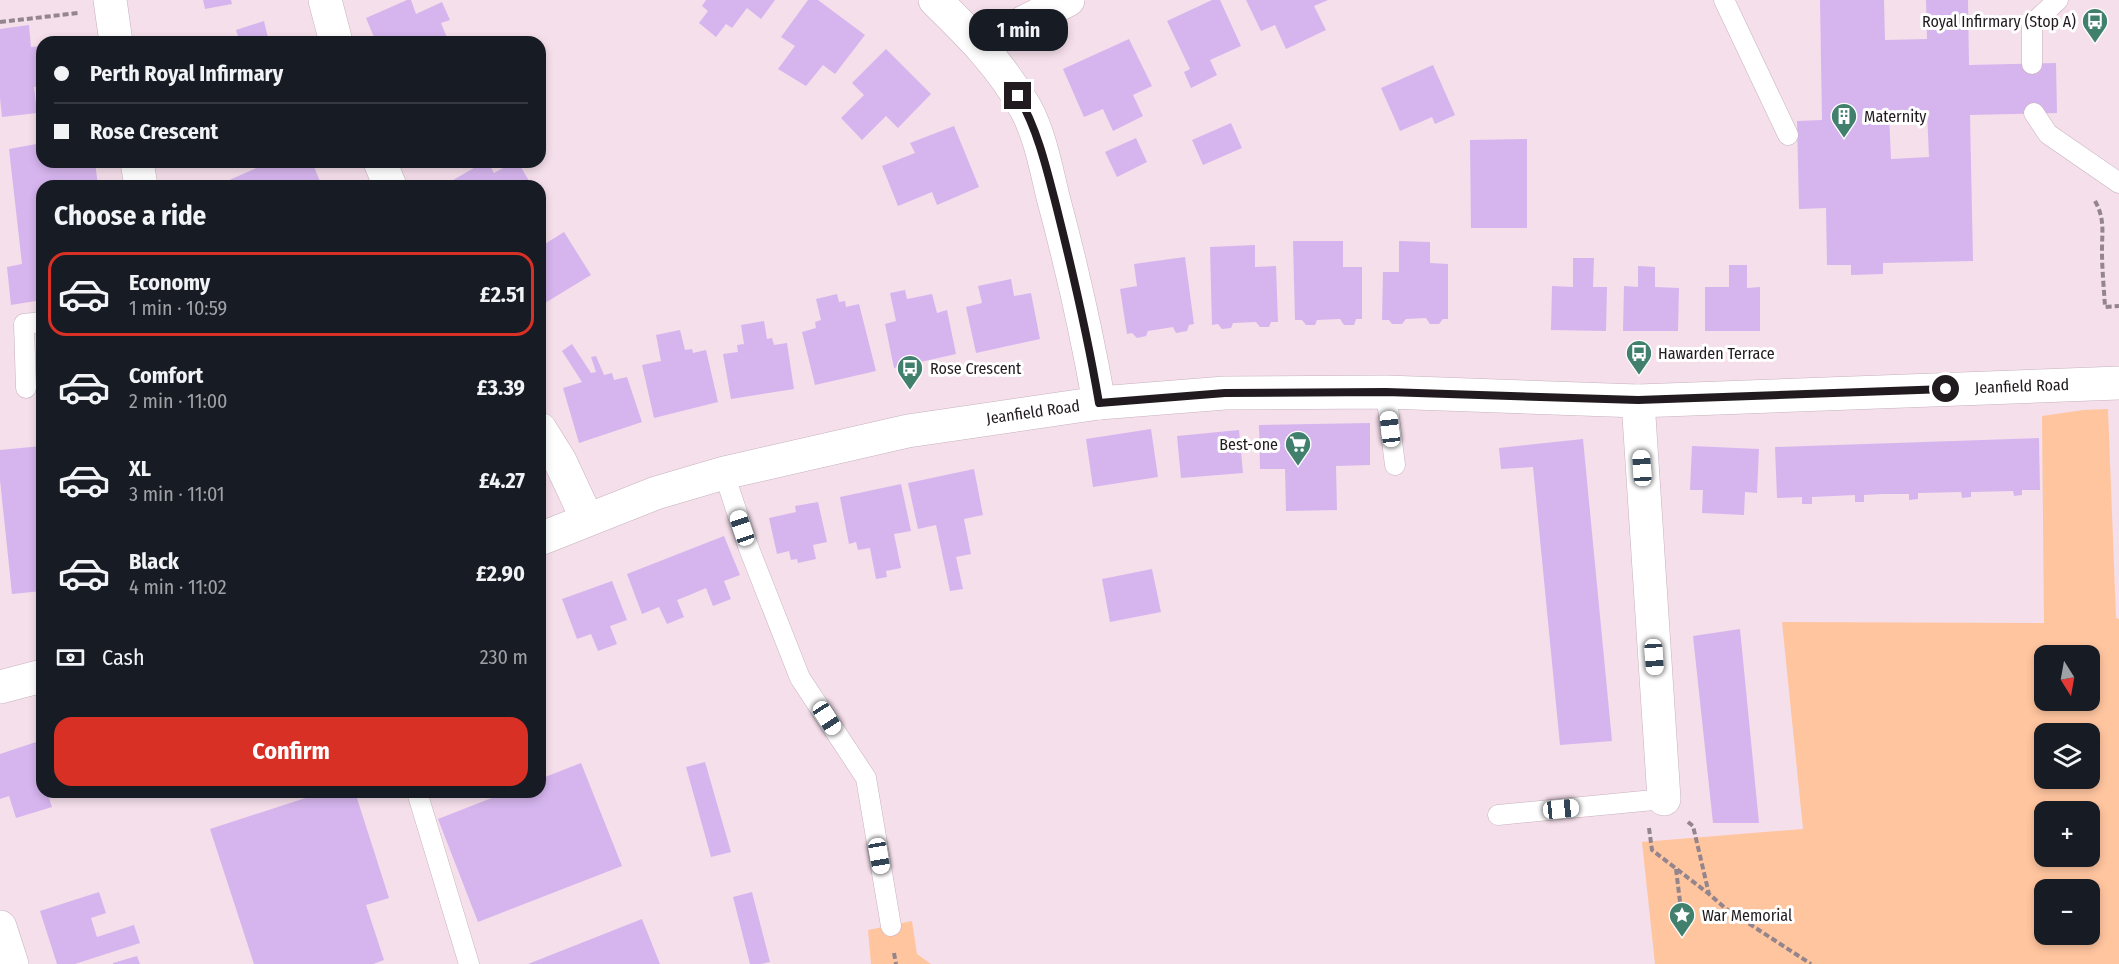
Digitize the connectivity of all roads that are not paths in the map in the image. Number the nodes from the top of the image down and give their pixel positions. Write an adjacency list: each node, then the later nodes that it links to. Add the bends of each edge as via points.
1 (325, 0): 8 (street)
2 (935, 0): 9 (street)
3 (1068, 0): 9 (street)
4 (1724, 0): 12 (lane)
5 (2058, 0): 10 (lane, via 2032,24)
6 (111, 5): 7 (street)
7 (115, 36)
8 (334, 36)
9 (982, 46): 19 (street, via 1027,111 1040,148 1064,238)
10 (2032, 64)
11 (2034, 113): 13 (lane, via 2048,134)
12 (1788, 135)
13 (2119, 183)
14 (36, 323): 16 (lane, via 24,324)
15 (2119, 383): 18 (street, Jeanfield Road)
16 (26, 388)
17 (1386, 392): 18 (street, Jeanfield Road); 19 (street, Jeanfield Road, via 1225,393); 21 (lane)
18 (1638, 400): 28 (street)
19 (1099, 403): 22 (street, Jeanfield Road, via 908,431)
20 (546, 439): 23 (street)
21 (1395, 465)
22 (724, 473): 23 (street, Jeanfield Road); 30 (lane, via 800,678 867,778)
23 (587, 519): 24 (street, Jeanfield Road)
24 (546, 536)
25 (36, 678): 26 (street)
26 (0, 687)
27 (419, 798): 33 (lane)
28 (1654, 800): 29 (lane)
29 (1498, 815)
30 (891, 926)
31 (0, 927): 32 (street)
32 (12, 964)
33 (469, 964)

